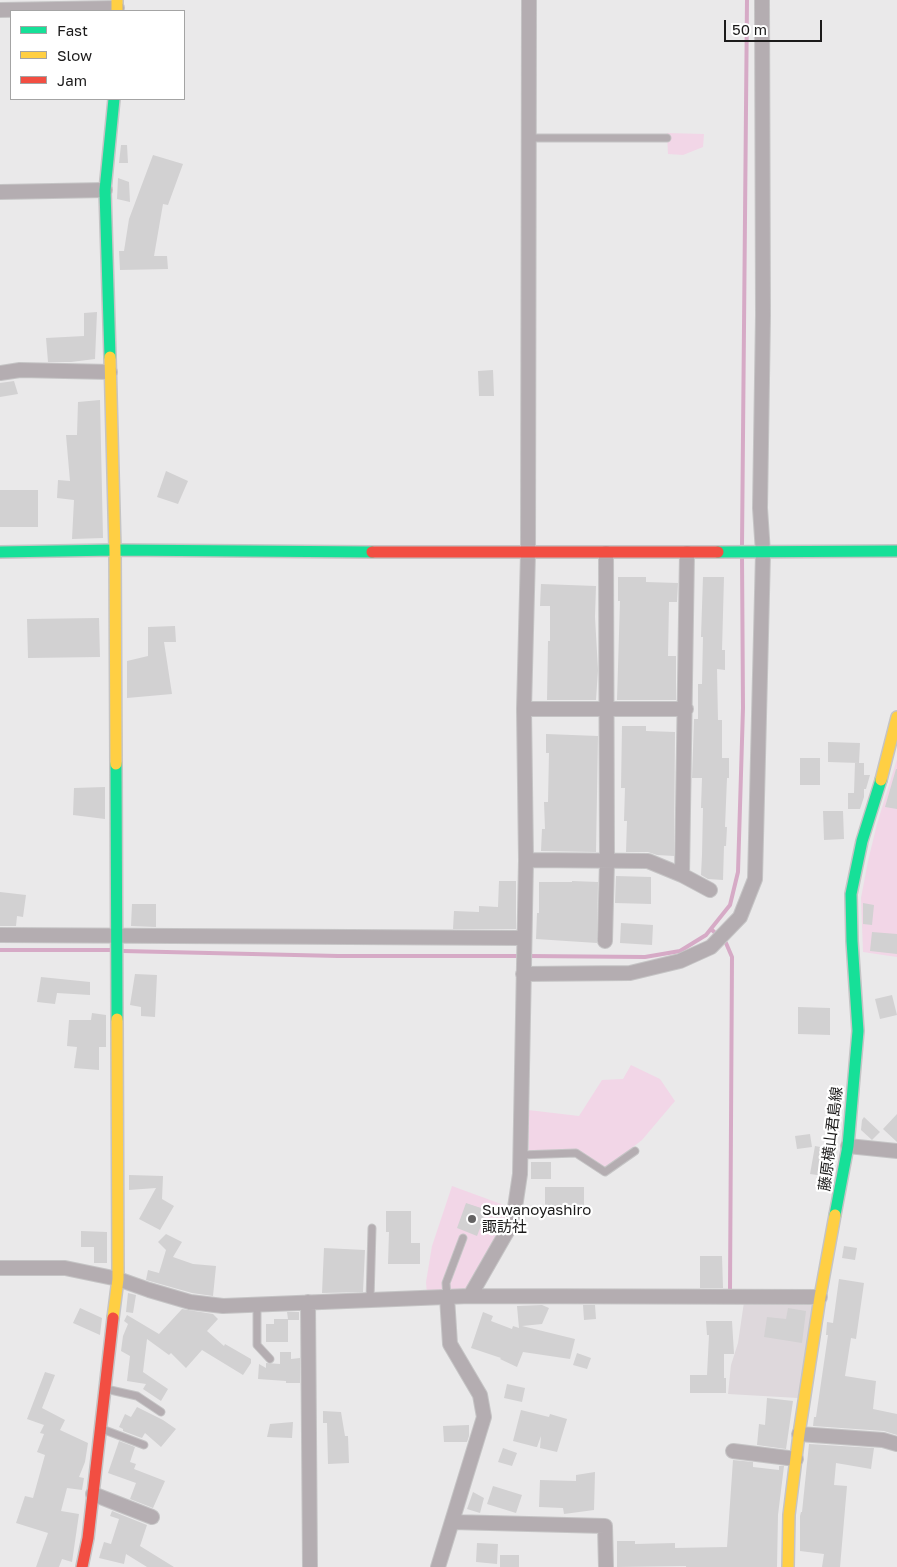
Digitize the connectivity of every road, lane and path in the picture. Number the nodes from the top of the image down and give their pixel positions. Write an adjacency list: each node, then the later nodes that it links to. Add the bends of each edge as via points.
1 (530, 0): 6 (street)
2 (762, 0): 18 (street, via 760,508)
3 (117, 6): 4 (street)
4 (0, 10)
5 (114, 100): 8 (street)
6 (529, 138): 7 (lane); 15 (street)
7 (667, 138)
8 (105, 190): 9 (street); 10 (street)
9 (0, 192)
10 (110, 372): 11 (street, via 20,370); 12 (street)
11 (0, 374)
12 (115, 550): 14 (street); 15 (street); 28 (street)
13 (897, 551): 18 (street)
14 (0, 552)
15 (528, 553): 16 (street); 19 (street)
16 (606, 553): 17 (street); 20 (street)
17 (687, 553): 18 (street); 21 (street)
18 (764, 553): 31 (street, via 755,879 740,917 711,947 680,961 630,973)
19 (524, 709): 20 (street); 23 (street)
20 (607, 709): 21 (street); 24 (street)
21 (686, 709): 25 (street)
22 (897, 717): 32 (street, 藤原横山君島線, via 862,841 851,894 858,1031)
23 (526, 860): 24 (street); 30 (street)
24 (607, 861): 25 (street, via 648,861); 29 (street)
25 (682, 875): 26 (street)
26 (710, 890)
27 (0, 935): 28 (street)
28 (116, 936): 30 (street); 39 (street)
29 (605, 941)
30 (524, 942): 31 (street)
31 (523, 974): 35 (street)
32 (848, 1146): 34 (street); 42 (street, 藤原横山君島線)
33 (635, 1151): 35 (lane, via 605,1172 576,1153)
34 (897, 1151)
35 (520, 1155): 40 (street, via 513,1222)
36 (372, 1228): 43 (lane)
37 (463, 1238): 41 (lane, via 446,1283)
38 (0, 1268): 39 (street, via 65,1268)
39 (118, 1279): 45 (street, via 190,1302 223,1306); 47 (street)
40 (470, 1296): 41 (street); 42 (street)
41 (447, 1297): 43 (street); 57 (street, via 450,1344 480,1396 484,1417)
42 (820, 1297): 50 (street, 藤原横山君島線)
43 (370, 1300): 44 (street)
44 (308, 1302): 45 (street); 59 (street)
45 (257, 1305): 46 (lane, via 257,1346)
46 (270, 1359)
47 (106, 1389): 48 (lane, via 137,1396); 49 (street)
48 (161, 1412)
49 (101, 1429): 52 (lane); 55 (street)
50 (800, 1434): 51 (street, via 884,1440); 54 (street, 藤原横山君島線)
51 (897, 1444)
52 (144, 1445)
53 (733, 1451): 54 (street)
54 (796, 1459): 62 (street, 藤原横山君島線, via 789,1515)
55 (93, 1494): 56 (street); 58 (street)
56 (152, 1517)
57 (452, 1522): 60 (street); 61 (street, via 605,1526)
58 (82, 1567)
59 (310, 1567)
60 (438, 1567)
61 (606, 1567)
62 (788, 1567)

